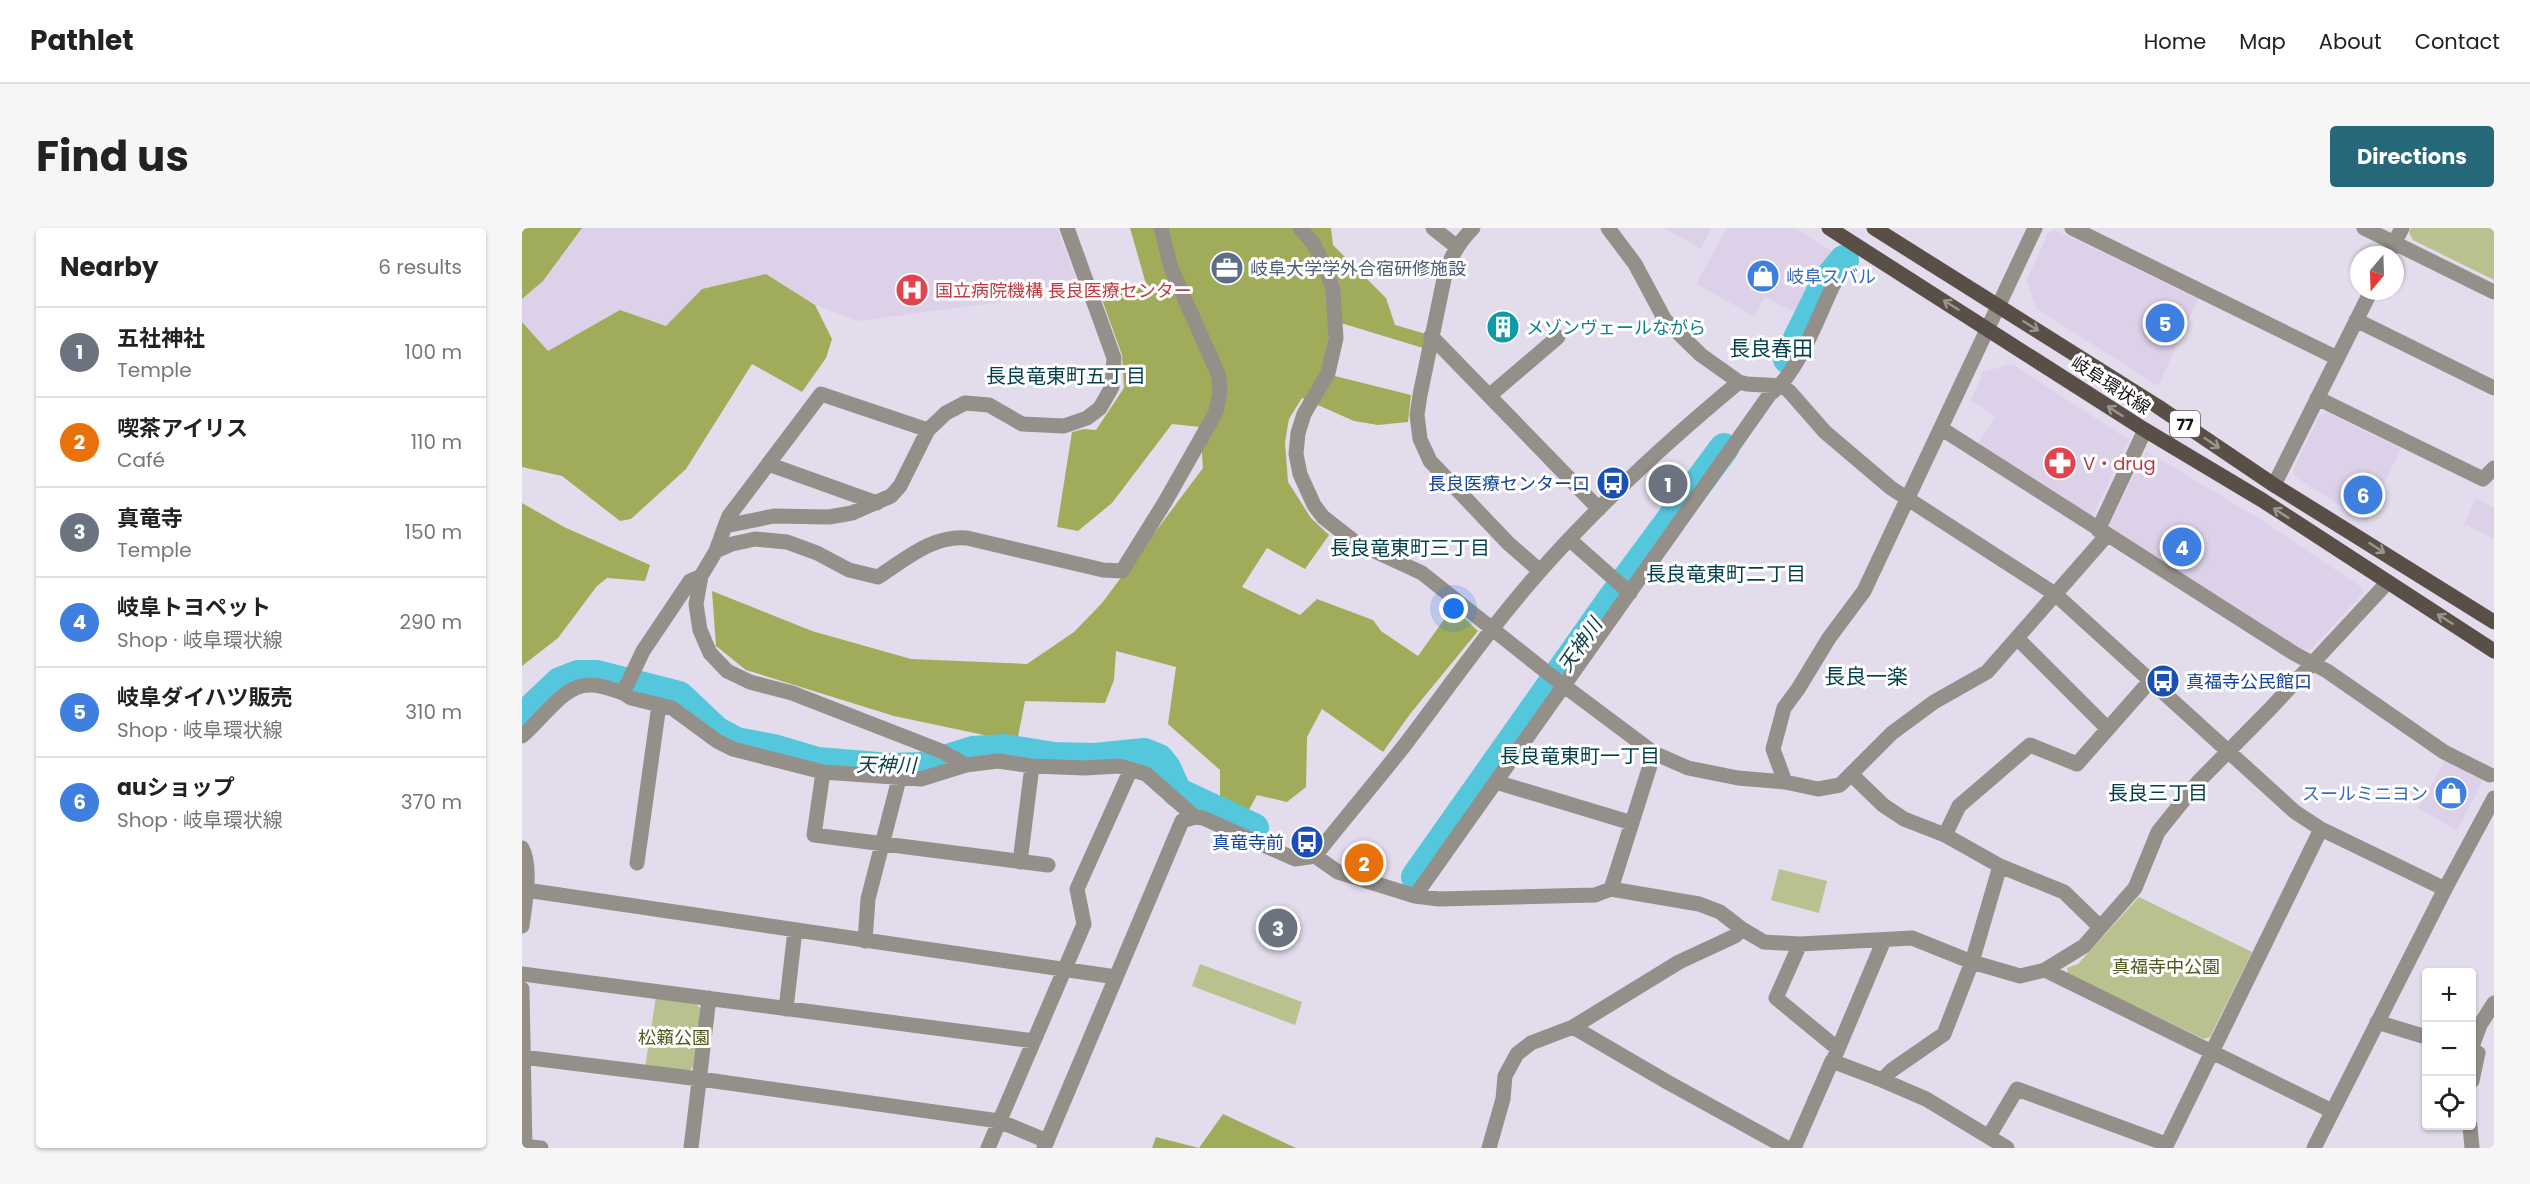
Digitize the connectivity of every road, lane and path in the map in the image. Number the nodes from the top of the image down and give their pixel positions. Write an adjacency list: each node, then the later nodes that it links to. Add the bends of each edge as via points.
1 (1067, 228): 32 (street, via 1114,358 1112,387 1100,408 1087,418 1064,426 1022,424 989,405 965,404 946,413)
2 (1161, 228): 43 (street, via 1171,268 1219,376 1220,393 1216,411 1122,571 950,537 935,541 878,577 849,570 788,543 755,539)
3 (1300, 228): 50 (street, via 1317,251 1333,290 1336,338 1328,374 1304,414 1298,433 1296,454 1300,474 1323,517 1343,534 1422,573)
4 (1433, 228): 15 (street)
5 (1473, 228): 15 (street)
6 (1608, 228): 26 (street, via 1635,264 1665,320 1701,355)
7 (1829, 228): 22 (main road, 岐阜環状線 / 77, one-way to 7)
8 (1874, 228): 20 (main road, 岐阜環状線 / 77)
9 (2036, 228): 20 (street)
10 (2072, 228): 25 (street)
11 (2364, 228): 13 (street)
12 (2402, 228): 14 (street)
13 (2387, 246)
14 (2393, 246)
15 (1456, 247): 23 (street)
16 (2404, 254): 18 (street)
17 (1834, 283): 27 (street)
18 (2494, 292)
19 (2366, 300): 21 (street)
20 (1999, 306): 22 (street); 36 (main road, 岐阜環状線 / 77, one-way to 36)
21 (2356, 320): 25 (street); 28 (street)
22 (1988, 329): 31 (street); 33 (main road, 岐阜環状線 / 77, one-way to 22)
23 (1431, 336): 29 (street); 44 (street, via 1417,415 1420,439 1430,461)
24 (1558, 337): 29 (street)
25 (2337, 358): 30 (street)
26 (1739, 381): 27 (street); 39 (street, via 1683,428)
27 (1782, 386): 37 (street, via 1846,452); 47 (street, via 1770,394)
28 (2494, 388)
29 (1489, 396): 39 (street)
30 (2317, 398): 35 (street, via 2483,478); 36 (street)
31 (1942, 429): 37 (street); 41 (street)
32 (928, 430): 34 (street, via 821,394); 38 (street, via 900,486)
33 (2145, 430): 41 (street); 46 (main road, 岐阜環状線 / 77, one-way to 33, via 2262,500)
34 (768, 464): 38 (street); 40 (street)
35 (2494, 468)
36 (2274, 485): 49 (main road, 岐阜環状線 / 77, one-way to 49)
37 (1908, 500): 48 (street); 70 (street, via 1864,591 1784,708 1773,750)
38 (877, 503): 40 (street, via 829,517 774,516)
39 (1599, 509): 42 (street)
40 (725, 526): 43 (street)
41 (2102, 532): 48 (street); 53 (street)
42 (1569, 539): 44 (street); 47 (street)
43 (716, 551): 45 (street)
44 (1540, 571): 50 (street)
45 (701, 576): 56 (street, via 690,581 643,651); 62 (street, via 696,604 700,630 710,653 727,671 750,682 792,693)
46 (2387, 583): 52 (main road, 岐阜環状線 / 77, one-way to 46); 53 (street)
47 (1624, 588): 55 (street)
48 (2055, 594): 51 (street); 54 (street)
49 (2494, 622)
50 (1493, 628): 55 (street); 78 (street)
51 (2017, 638): 58 (street); 66 (street, via 1987,672 1934,702 1892,733)
52 (2494, 651)
53 (2312, 663): 60 (street); 67 (street, via 2444,752)
54 (2150, 681): 58 (street); 60 (street)
55 (1559, 682): 61 (street); 69 (street)
56 (626, 686): 57 (street, via 631,698); 59 (street, via 591,685 561,695)
57 (659, 705): 65 (street, via 672,708 733,749); 80 (street)
58 (2108, 729): 75 (street, via 2077,764 2030,745 1959,806)
59 (522, 736)
60 (2227, 751): 74 (street, via 2295,812); 88 (street, via 2158,832 2135,888)
61 (1654, 753): 70 (street, via 1688,768); 73 (street)
62 (964, 763): 63 (street, via 998,761); 68 (street, via 921,779)
63 (1032, 766): 64 (street); 79 (street)
64 (1131, 769): 72 (street, via 1146,774); 95 (street, via 1077,889 1084,924)
65 (823, 772): 68 (street); 76 (street, via 814,835)
66 (1851, 774): 70 (street, via 1840,785 1818,789); 75 (street, via 1904,819)
67 (2490, 775)
68 (899, 779): 76 (street)
69 (1496, 782): 73 (street); 86 (street)
70 (1785, 782)
71 (2494, 798): 84 (street)
72 (1195, 817): 78 (street, via 1295,859); 98 (street, via 1182,820)
73 (1632, 823): 83 (street)
74 (2322, 829): 84 (street); 109 (street)
75 (1945, 835): 82 (street)
76 (882, 845): 79 (street); 92 (street, via 868,899)
77 (522, 848): 85 (street, via 526,855)
78 (1315, 855): 86 (street, via 1338,872)
79 (1020, 862): 81 (street)
80 (637, 863)
81 (1048, 865)
82 (2000, 866): 88 (street, via 2064,892); 94 (street)
83 (1611, 889): 86 (street, via 1595,895 1439,899); 89 (street, via 1699,904 1720,912)
84 (2445, 889): 103 (street)
85 (526, 890): 87 (street); 90 (street)
86 (1415, 896)
87 (522, 919)
88 (2100, 927): 96 (street, via 2084,946)
89 (1742, 929): 93 (street, via 1764,942); 104 (street, via 1679,962)
90 (795, 930): 92 (street); 102 (street)
91 (1884, 940): 93 (street); 94 (street, via 1912,938); 110 (street)
92 (866, 941): 95 (street)
93 (1800, 944): 110 (street, via 1776,998)
94 (1972, 962): 96 (street, via 2020,976); 114 (street, via 1944,1035)
95 (1065, 970): 98 (street); 106 (street)
96 (2045, 970): 109 (street)
97 (522, 974): 100 (street)
98 (1116, 977): 119 (street)
99 (522, 989): 111 (street)
100 (709, 998): 102 (street); 113 (street)
101 (2494, 1003): 107 (street, via 2480,1025)
102 (786, 1009): 106 (street)
103 (2377, 1022): 105 (street); 115 (street)
104 (1573, 1027): 124 (street, via 1531,1043 1509,1065); 125 (street)
105 (2422, 1035)
106 (1034, 1041): 116 (street)
107 (2476, 1042)
108 (2476, 1051): 112 (street)
109 (2212, 1053): 115 (street); 120 (street)
110 (1835, 1055): 114 (street); 126 (street)
111 (523, 1057): 113 (street); 121 (street)
112 (2494, 1058)
113 (700, 1079): 116 (street); 122 (street)
114 (1882, 1080): 118 (street, via 1926,1099)
115 (2332, 1111): 128 (street)
116 (999, 1121): 119 (street); 123 (street)
117 (2470, 1130): 129 (street)
118 (1989, 1136): 120 (street, via 2017,1089); 127 (street)
119 (1046, 1144)
120 (2165, 1146)
121 (528, 1147)
122 (691, 1148)
123 (988, 1148)
124 (1489, 1148)
125 (1787, 1148)
126 (1794, 1148)
127 (2007, 1148)
128 (2314, 1148)
129 (2472, 1148)

